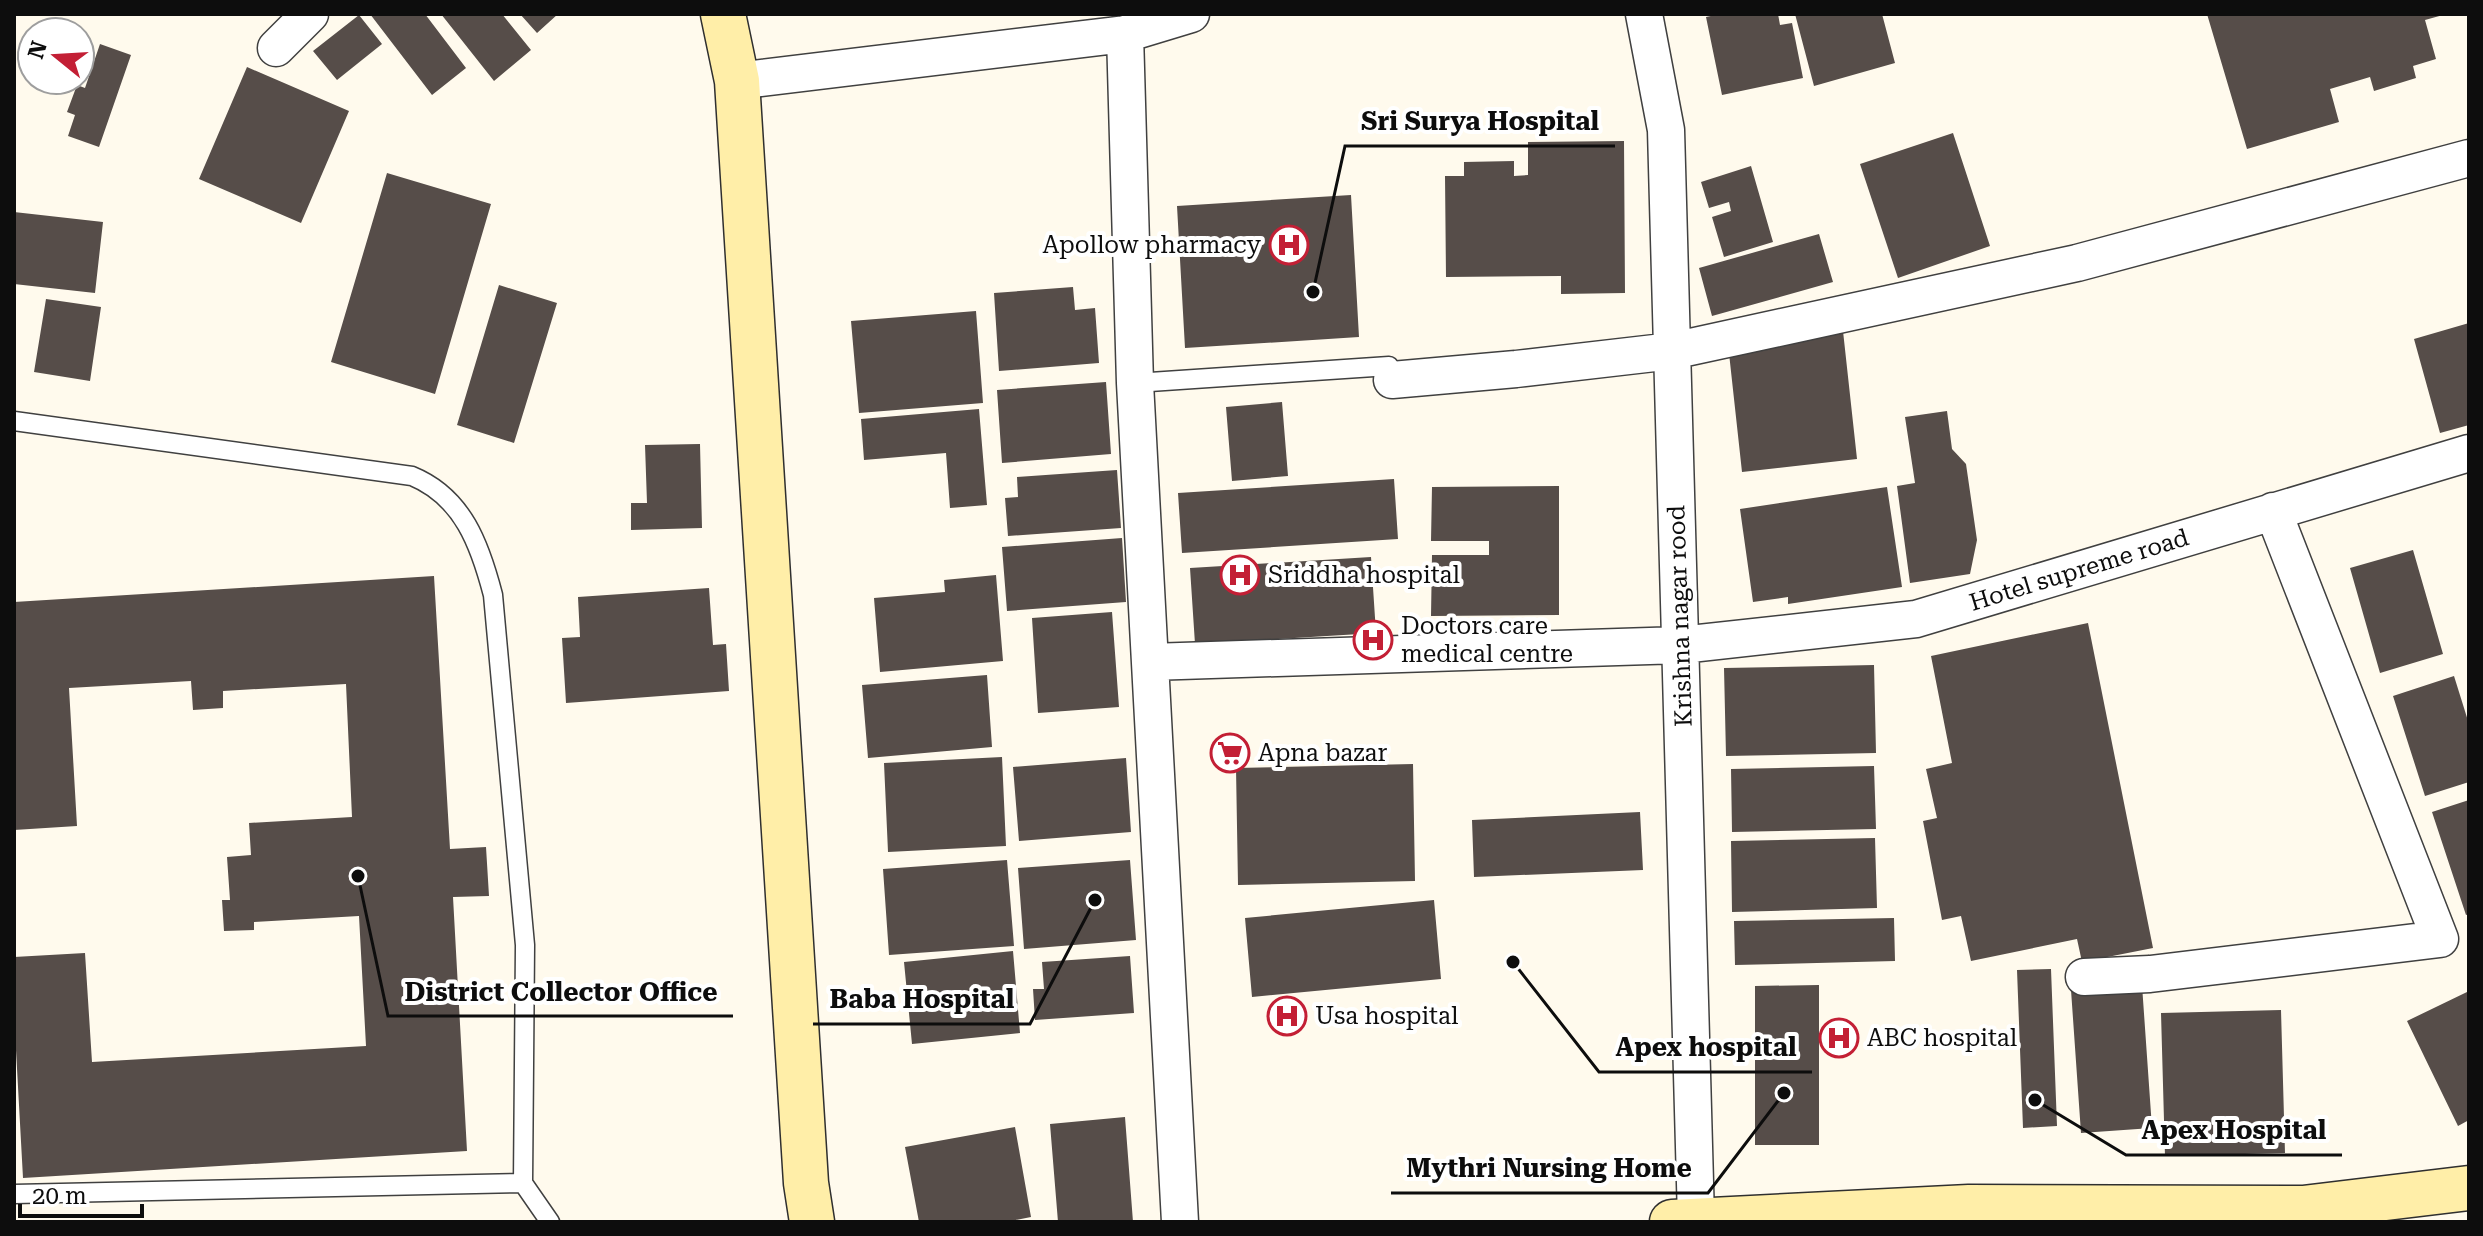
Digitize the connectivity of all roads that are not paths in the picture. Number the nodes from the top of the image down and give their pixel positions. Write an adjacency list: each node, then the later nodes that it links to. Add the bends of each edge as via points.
1 (310, 14): 6 (street)
2 (723, 14): 7 (street)
3 (1191, 14): 5 (street)
4 (1644, 14): 9 (street, Krishna nagar rood, via 1666,130)
5 (1125, 34): 7 (street); 11 (street)
6 (276, 48)
7 (737, 81): 25 (street)
8 (2469, 158): 9 (street, via 2077,263)
9 (1672, 351): 10 (street, via 1516,369); 15 (street, Krishna nagar rood)
10 (1391, 373): 11 (lane)
11 (1135, 383): 16 (street)
12 (14, 421): 19 (lane, via 412,476 430,484 470,528 493,595 525,945)
13 (2469, 453): 14 (street, Hotel supreme road)
14 (2273, 511): 15 (street, Hotel supreme road, via 1916,619); 17 (street)
15 (1681, 645): 16 (street, Hotel supreme road); 23 (street, Krishna nagar rood)
16 (1150, 662): 26 (street)
17 (2454, 934): 18 (street, via 2150,974)
18 (2084, 977)
19 (523, 1183): 21 (lane); 24 (lane)
20 (2469, 1188): 22 (street)
21 (14, 1194)
22 (2302, 1215): 23 (street, via 1969,1207)
23 (1684, 1221)
24 (550, 1222)
25 (812, 1222)
26 (1180, 1222)

